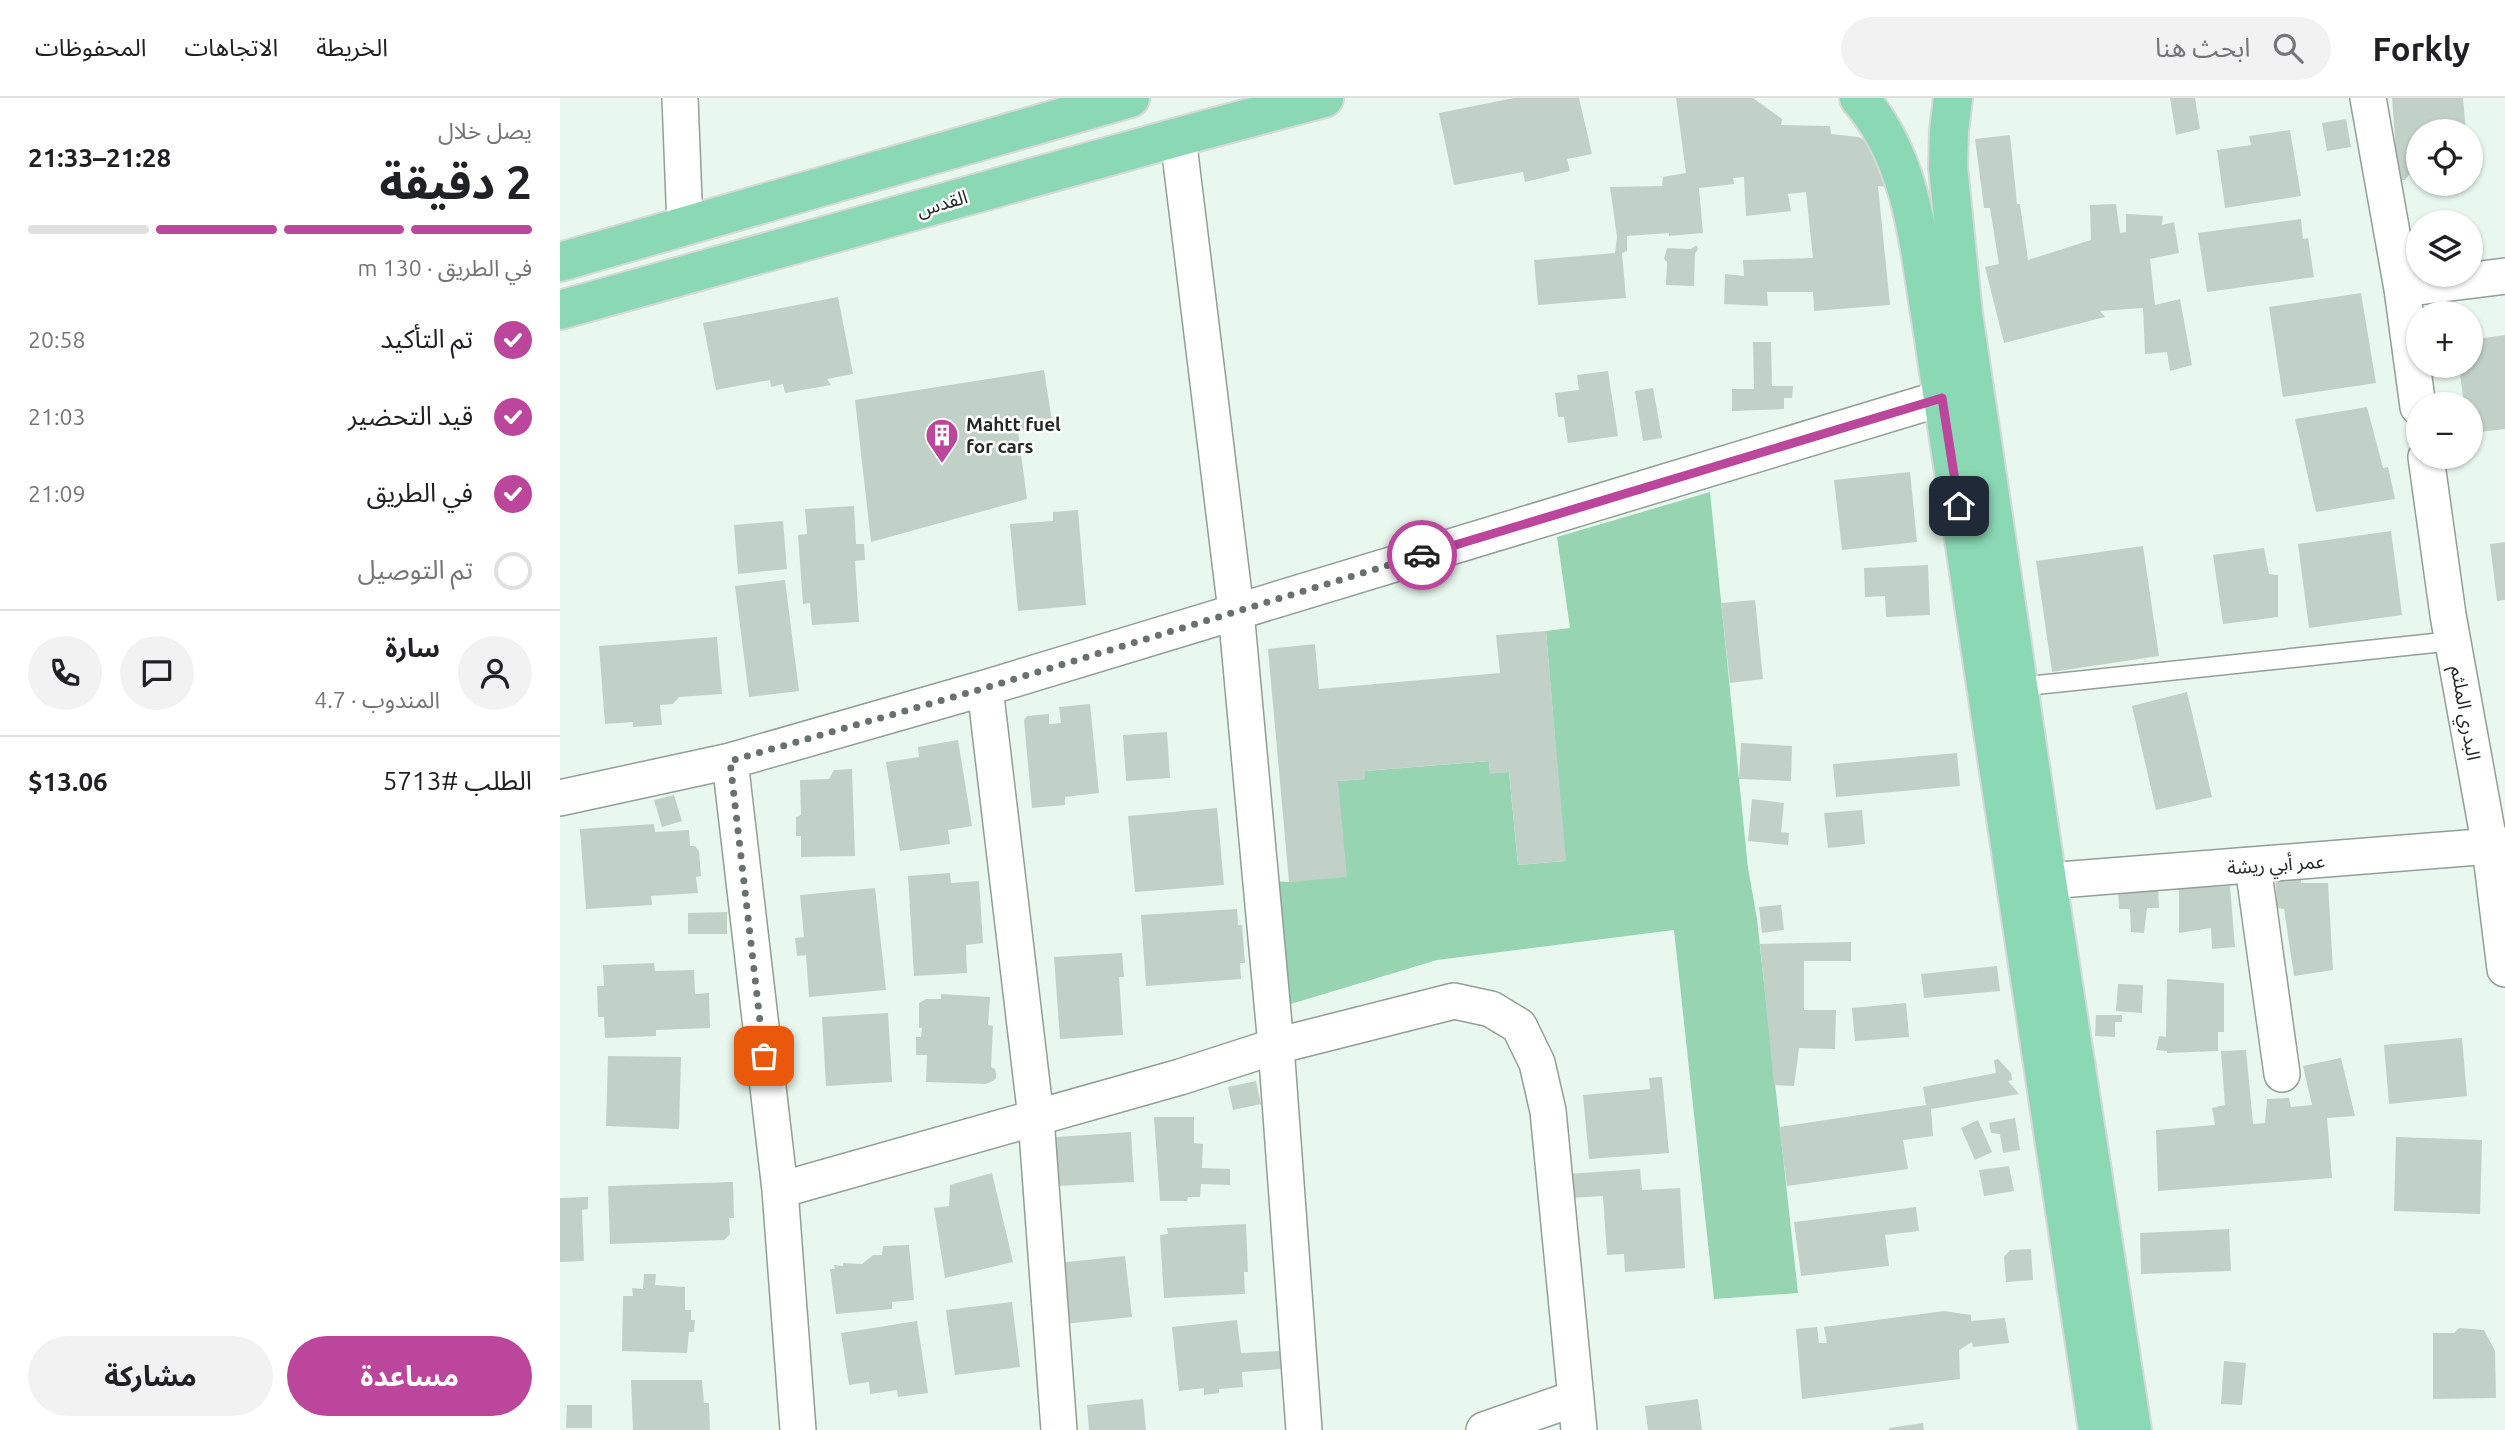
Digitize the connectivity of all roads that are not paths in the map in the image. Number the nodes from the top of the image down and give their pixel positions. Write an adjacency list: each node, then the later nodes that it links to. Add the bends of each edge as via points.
1 (680, 98): 8 (street)
2 (1130, 98): 8 (main road)
3 (1324, 98): 7 (main road, القدس)
4 (1859, 98): 14 (main road, via 1889,141 1905,178)
5 (1953, 98): 18 (main road, via 1948,166 1962,302)
6 (2368, 98): 11 (street)
7 (1178, 137): 12 (main road, القدس); 16 (street)
8 (685, 226): 9 (main road)
9 (560, 262)
10 (2505, 276): 11 (street)
11 (2402, 289): 13 (street)
12 (560, 310)
13 (2416, 392)
14 (1942, 398): 16 (street); 35 (main road)
15 (2428, 469): 17 (street, البدري الملثم)
16 (1236, 611): 19 (street); 26 (street)
17 (2453, 641): 18 (lane); 22 (street, البدري الملثم)
18 (2018, 687): 24 (main road)
19 (985, 688): 20 (street); 28 (street)
20 (730, 761): 21 (street); 29 (street)
21 (560, 798)
22 (2497, 846): 23 (street, عمر أبي ريشة); 25 (street, البدري الملثم)
23 (2253, 866): 24 (street, عمر أبي ريشة); 27 (street)
24 (2047, 881): 36 (main road)
25 (2505, 969)
26 (1276, 1046): 28 (street); 30 (street, via 1454,1002 1491,1009 1519,1026 1537,1063 1548,1111); 33 (street)
27 (2282, 1074)
28 (1036, 1118): 29 (street); 32 (street)
29 (780, 1190): 31 (street)
30 (1577, 1414): 34 (street)
31 (798, 1430)
32 (1059, 1430)
33 (1304, 1430)
34 (1485, 1430)
35 (2098, 1430)
36 (2132, 1430)

